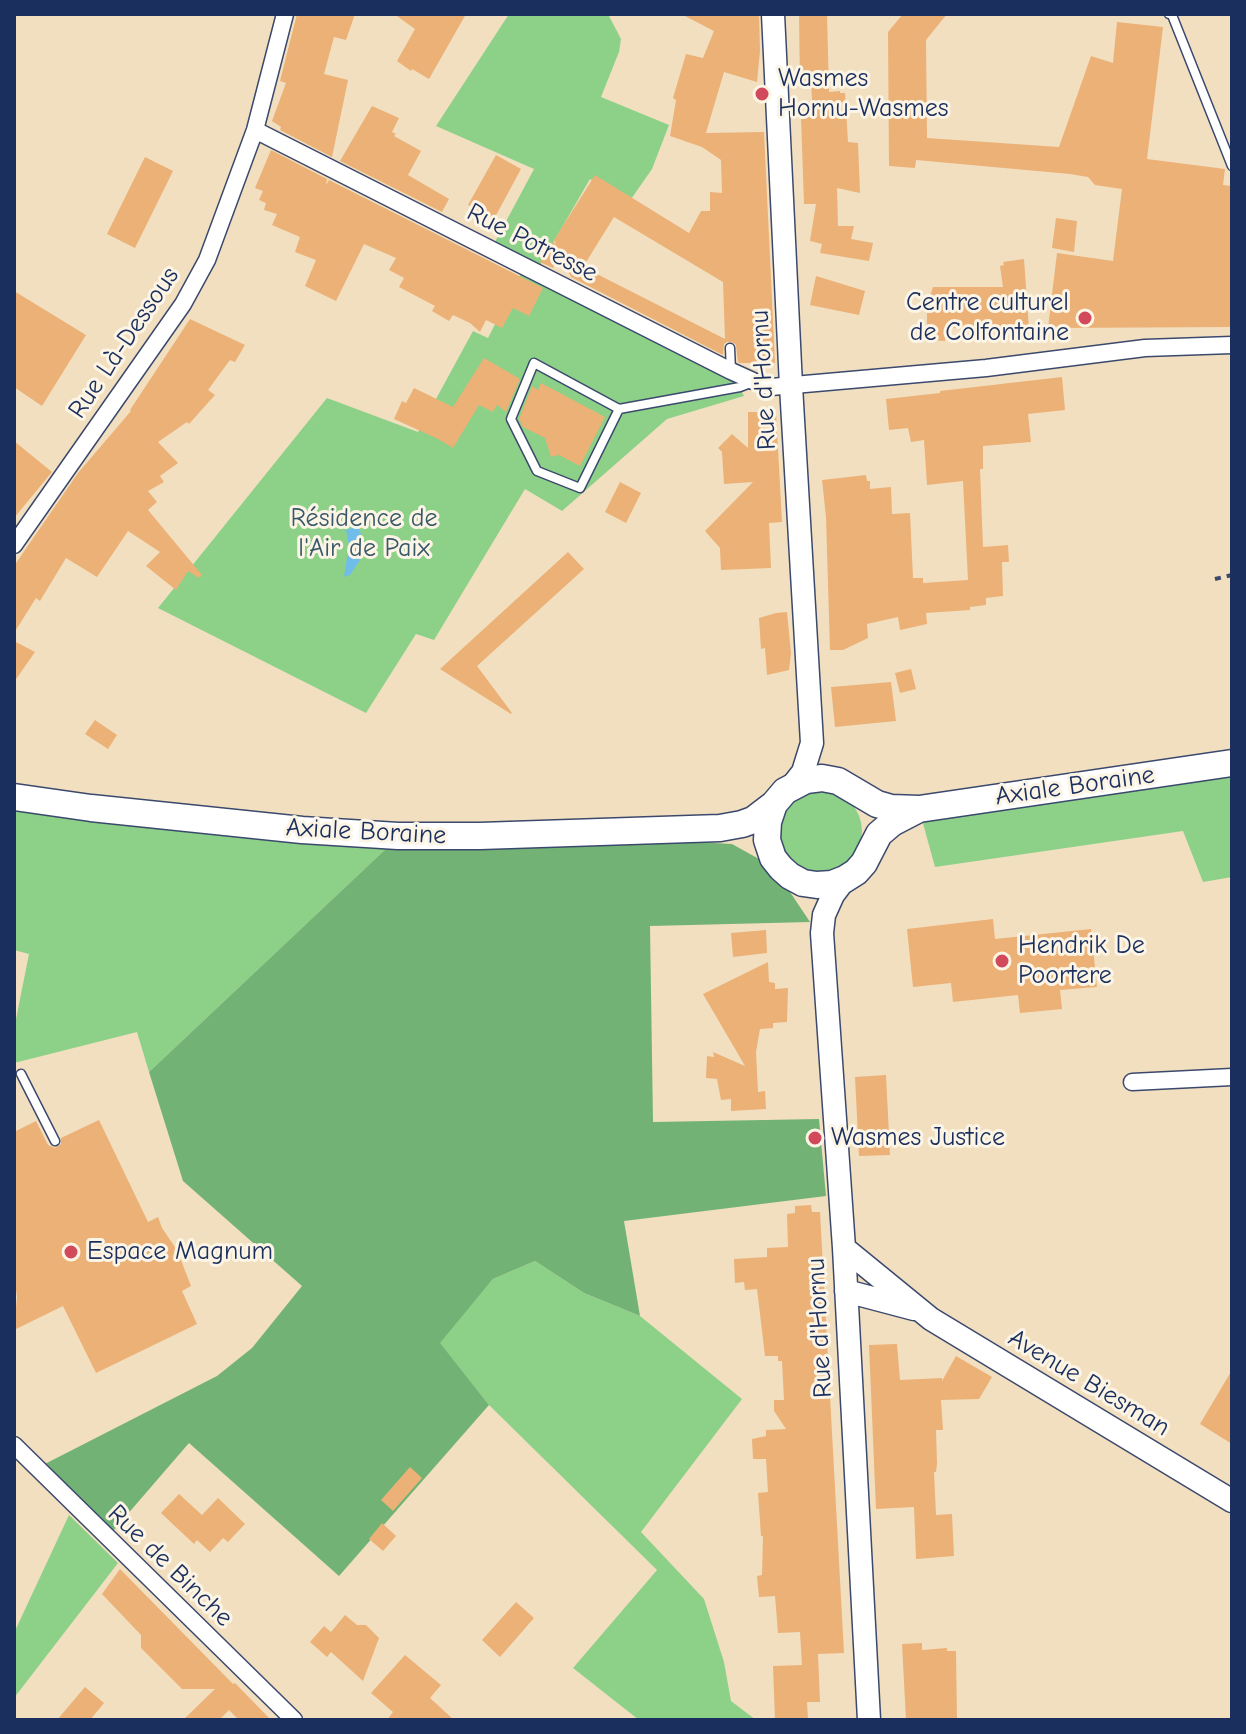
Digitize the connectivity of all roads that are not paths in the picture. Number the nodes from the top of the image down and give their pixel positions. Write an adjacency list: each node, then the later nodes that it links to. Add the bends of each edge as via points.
1 (285, 14): 4 (street, Rue Là-Dessous)
2 (773, 14): 10 (street, Rue d'Hornu)
3 (1169, 14): 5 (lane)
4 (255, 130): 8 (street, Rue Potresse); 12 (street, Rue Là-Dessous, via 207,260 183,304)
5 (1232, 166)
6 (1232, 345): 10 (street, Rue Potresse, via 1145,348)
7 (730, 348): 8 (lane)
8 (731, 371): 9 (street, Rue Potresse)
9 (753, 381): 10 (street, Rue Potresse); 11 (lane)
10 (791, 386): 13 (street, Rue d'Hornu)
11 (619, 409): 11 (lane, via 580,488 537,471 511,419 534,363)
12 (14, 545)
13 (812, 743): 15 (street); 16 (street, via 803,772)
14 (1232, 763): 19 (main road, Axiale Boraine)
15 (838, 781): 16 (main road, via 806,780); 17 (main road, Axiale Boraine)
16 (783, 795): 20 (main road, via 753,820); 22 (main road, via 767,831)
17 (860, 796): 19 (main road, Axiale Boraine, via 891,808); 21 (main road, via 873,822)
18 (14, 797): 20 (main road, Axiale Boraine, via 398,836)
19 (919, 809): 21 (main road, Axiale Boraine, via 879,834)
20 (720, 828): 22 (main road, via 758,845)
21 (871, 852): 23 (main road, Axiale Boraine)
22 (782, 867): 23 (main road, via 803,883); 24 (street, via 801,886)
23 (845, 879): 24 (street, via 824,915)
24 (822, 933): 29 (street, Rue d'Hornu)
25 (21, 1074): 28 (lane)
26 (1232, 1077): 27 (street)
27 (1132, 1082)
28 (55, 1141)
29 (844, 1248): 30 (street, Rue d'Hornu); 31 (street, Avenue Biesman)
30 (846, 1291): 31 (street, Avenue Biesman); 35 (street, Rue d'Hornu)
31 (919, 1310): 33 (street, Avenue Biesman)
32 (14, 1445): 34 (street, Rue de Binche)
33 (1232, 1501)
34 (294, 1720)
35 (869, 1720)

